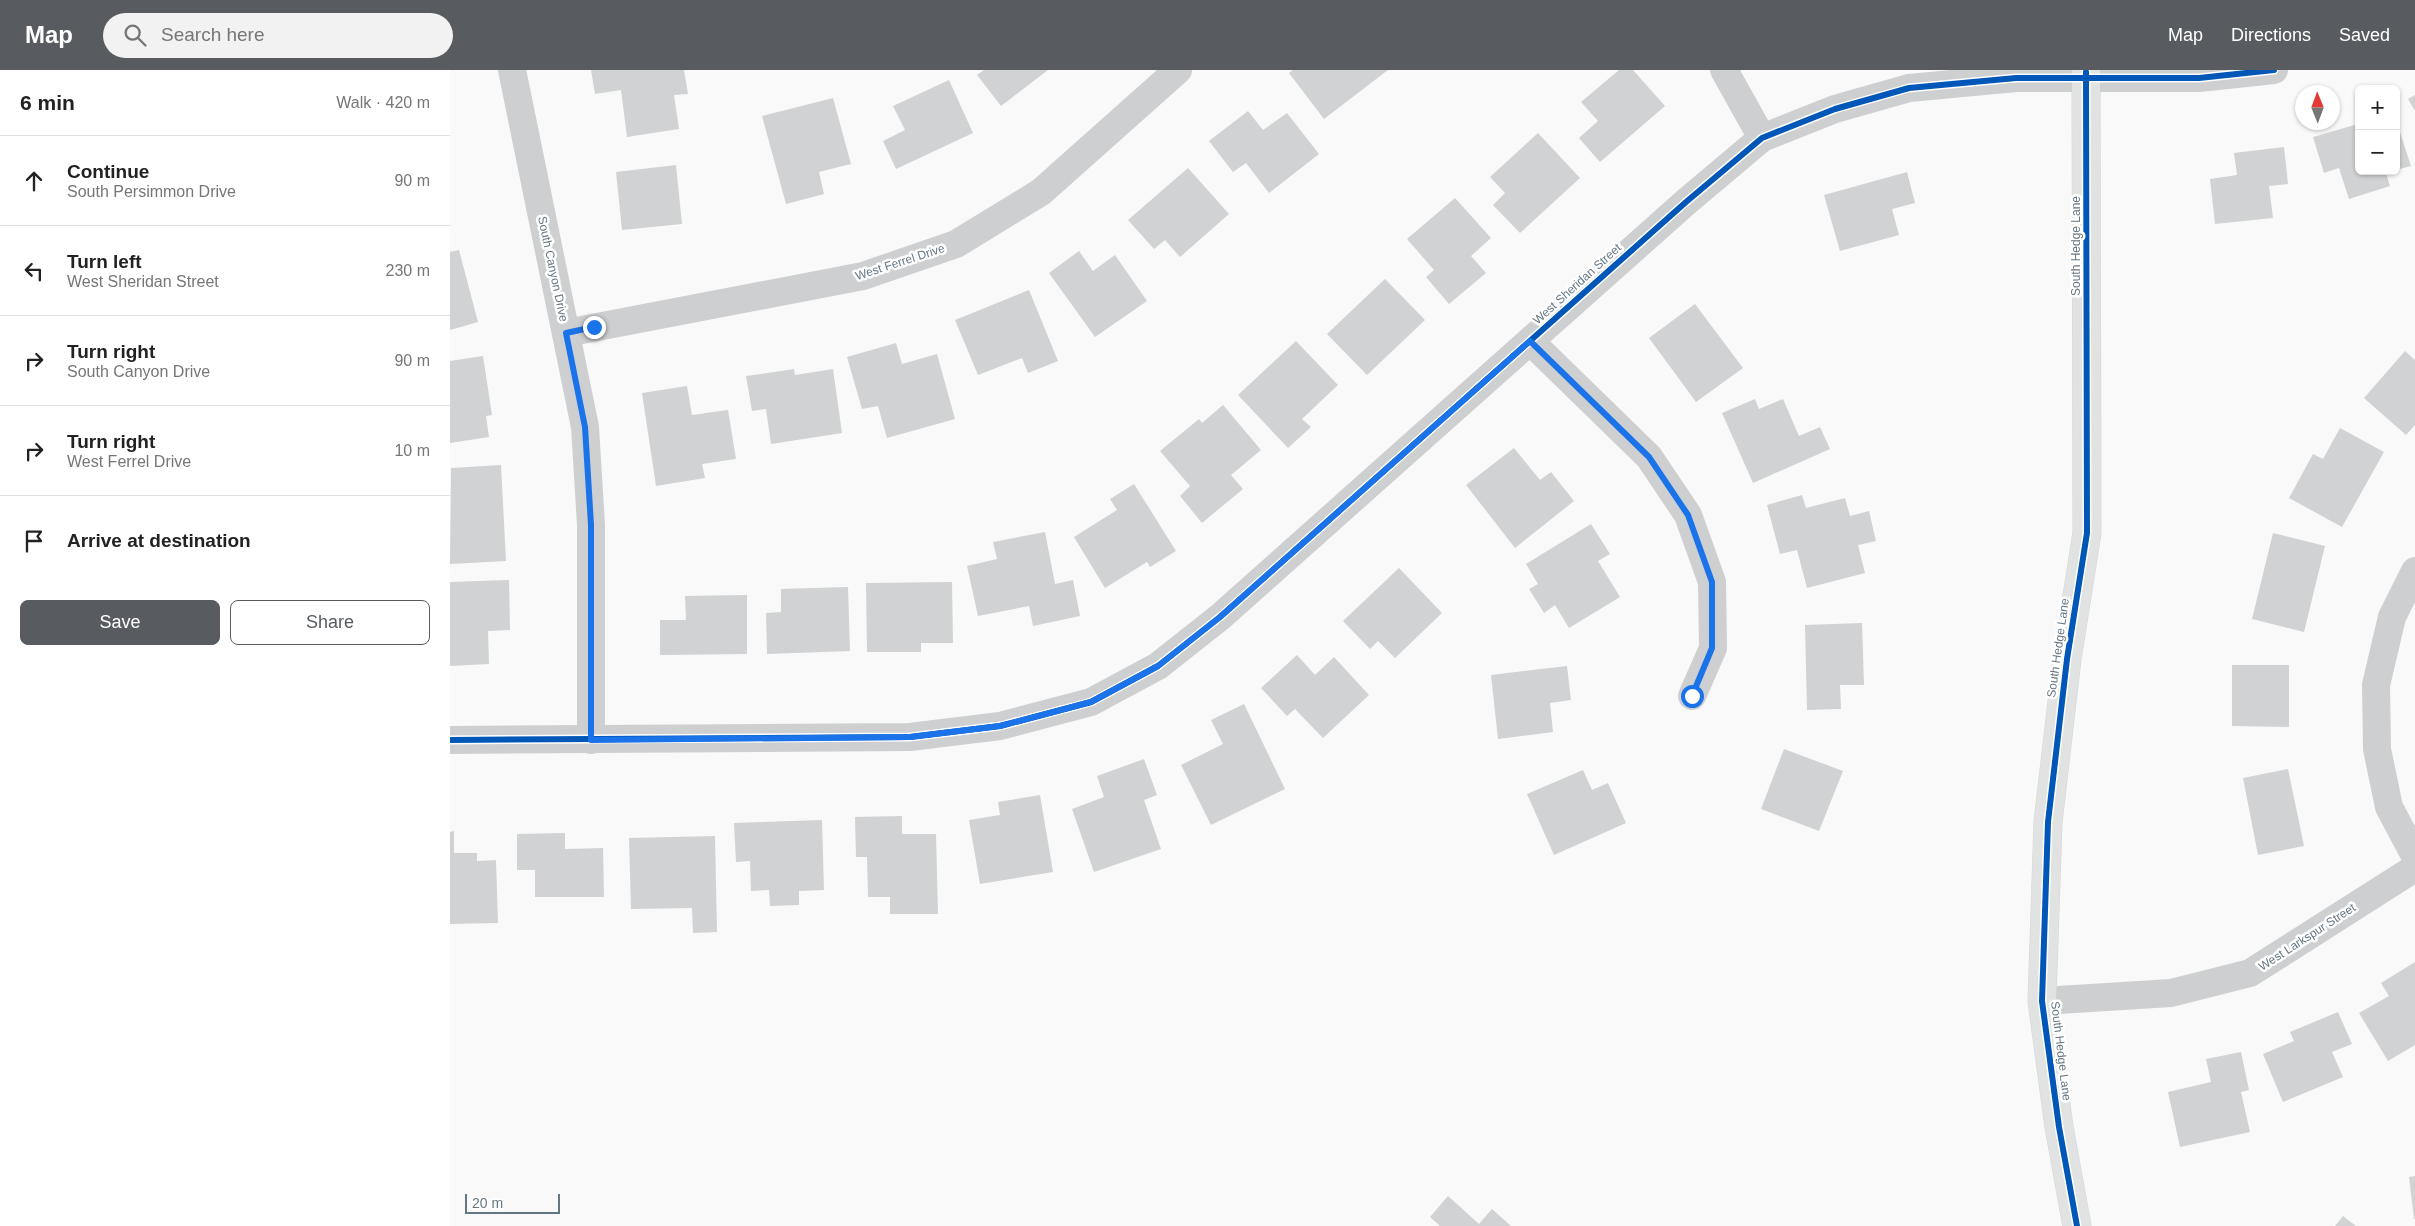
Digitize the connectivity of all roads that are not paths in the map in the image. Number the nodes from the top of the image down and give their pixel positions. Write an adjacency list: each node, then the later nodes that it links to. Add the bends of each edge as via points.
1 (512, 70): 7 (street, South Canyon Drive)
2 (1178, 70): 7 (street, West Ferrel Drive, via 1041,192 956,244 863,276)
3 (1724, 70): 6 (street)
4 (2274, 70): 5 (street, West Sheridan Street, via 2199,78)
5 (2086, 74): 6 (street, West Sheridan Street, via 1909,88 1835,109); 15 (street, South Hedge Lane, via 2087,533 2067,658 2048,822)
6 (1762, 138): 8 (street, West Sheridan Street)
7 (566, 333): 12 (street, South Canyon Drive, via 585,427 591,525)
8 (1530, 341): 10 (street, via 1649,457 1688,515 1712,582 1712,648); 12 (street, West Sheridan Street, via 1220,617 1158,666 1091,702 1000,726 910,737)
9 (2415, 571): 13 (street, via 2392,616 2376,685 2377,750 2389,807)
10 (1692, 696)
11 (450, 740): 12 (street, West Sheridan Street)
12 (591, 740)
13 (2415, 856)
14 (2415, 868): 15 (street, West Larkspur Street, via 2250,973 2171,993)
15 (2042, 1001): 16 (street, South Hedge Lane, via 2059,1127)
16 (2078, 1226)

